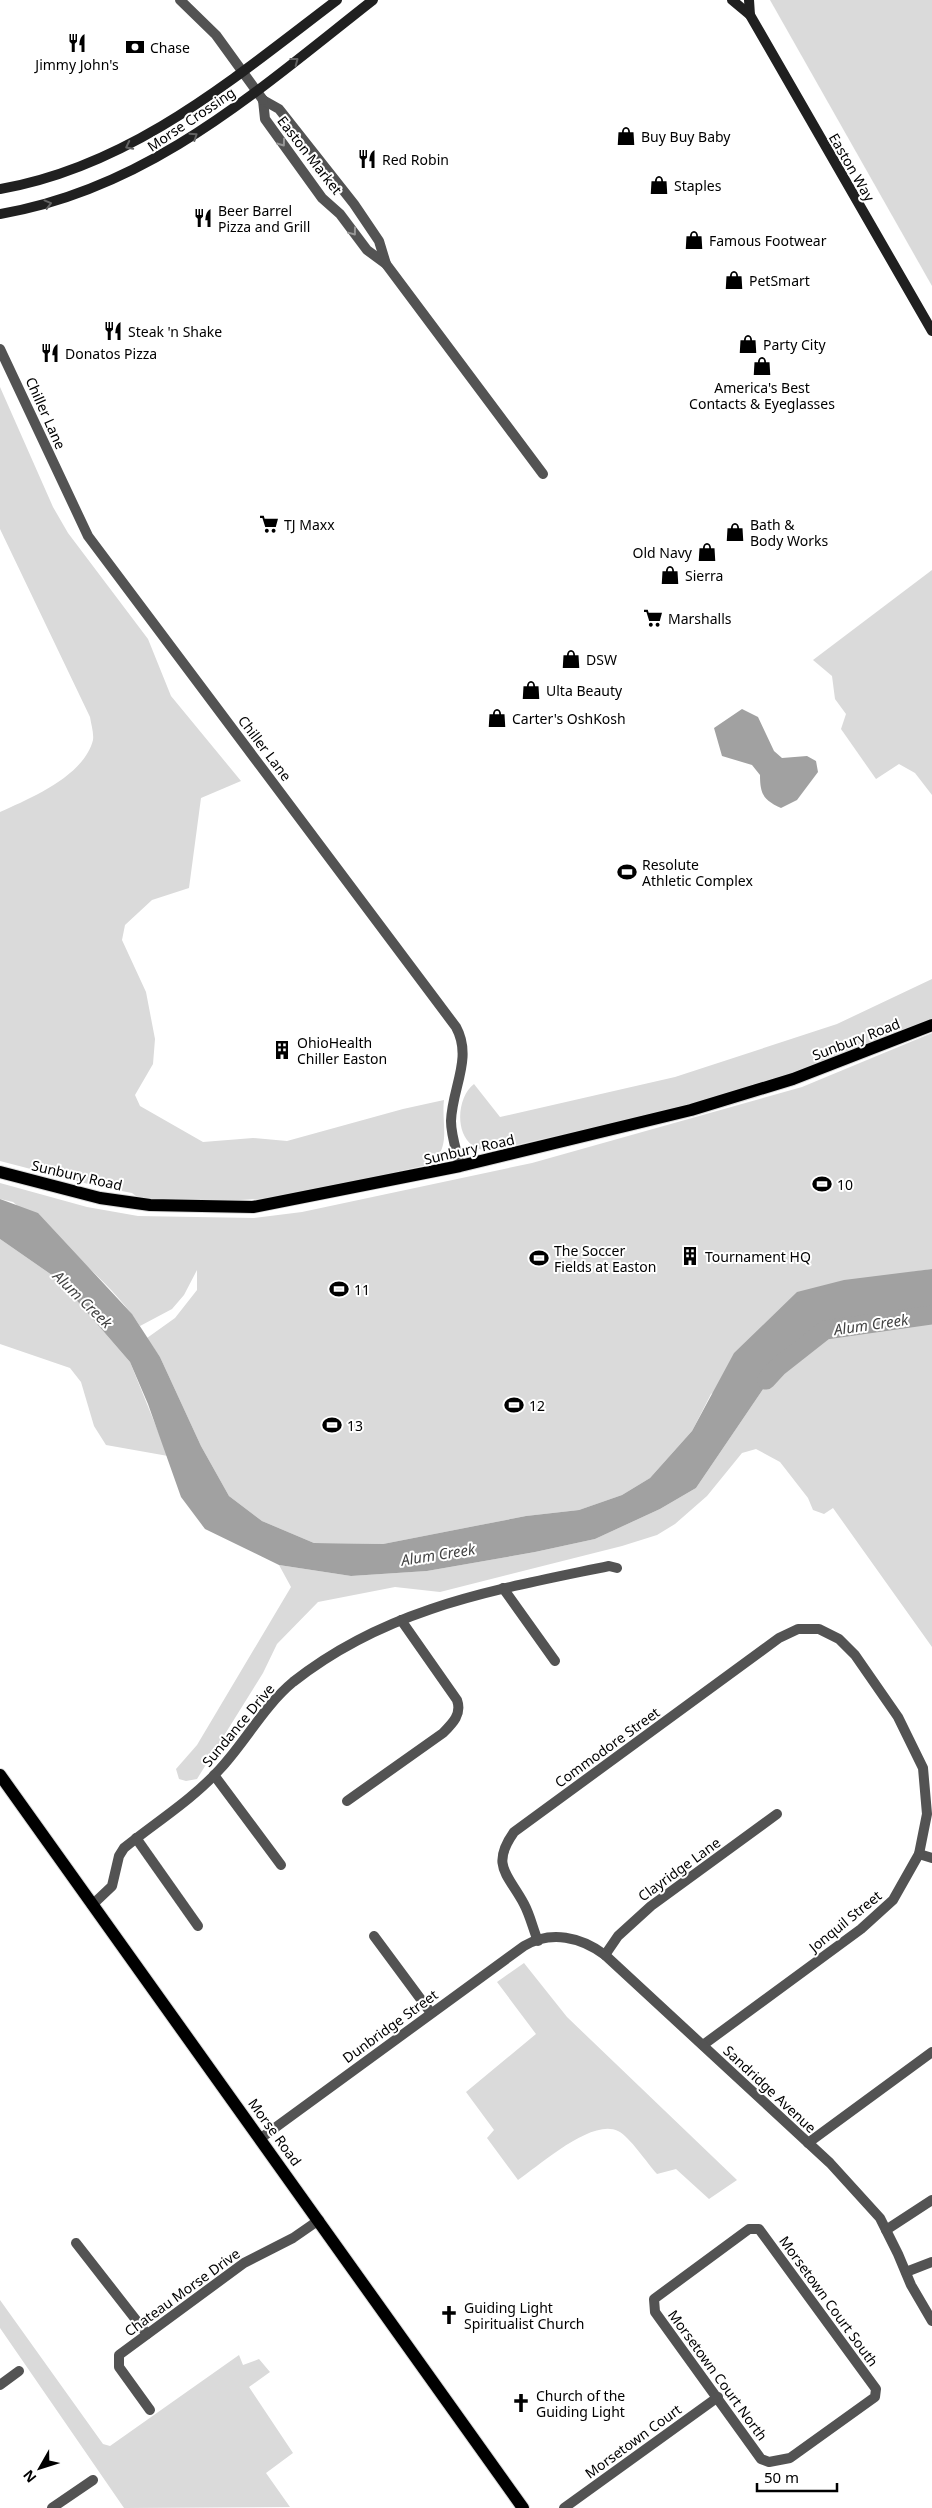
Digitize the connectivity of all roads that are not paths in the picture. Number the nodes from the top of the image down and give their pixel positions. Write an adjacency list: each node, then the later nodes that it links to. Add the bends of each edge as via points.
1 (180, 0): 7 (street, via 216,35)
2 (337, 0): 7 (main road, Morse Crossing)
3 (373, 0): 8 (main road, Morse Crossing, one-way to 3)
4 (732, 0): 6 (main road, Easton Way)
5 (749, 0): 6 (main road, Easton Way)
6 (750, 15): 13 (main road, Easton Way)
7 (243, 72): 8 (street); 10 (main road, Morse Crossing, one-way to 10, via 179,117 118,152 59,174)
8 (256, 91): 9 (street); 11 (main road, Morse Crossing, one-way to 8, via 69,198 138,169 191,138)
9 (263, 100): 12 (street, Easton Market, via 279,109 354,204 379,241); 12 (street, Easton Market, one-way to 12, via 265,119 322,198 340,214 367,250)
10 (0, 189)
11 (0, 214)
12 (386, 264): 15 (street, Easton Market)
13 (932, 331)
14 (0, 349): 17 (street, Chiller Lane, via 88,536 463,1039 464,1053 451,1121)
15 (543, 474)
16 (932, 1025): 17 (main road, Sunbury Road, via 793,1079 691,1110)
17 (460, 1166): 18 (main road, Sunbury Road, via 253,1207 150,1205 100,1198)
18 (0, 1172)
19 (617, 1568): 20 (street, Sundance Drive, via 610,1566)
20 (503, 1588): 21 (street, Sundance Drive, via 447,1602); 23 (street)
21 (401, 1620): 25 (street, Sundance Drive, via 347,1644 293,1682); 26 (street, via 457,1700 458,1713 443,1733)
22 (819, 1629): 29 (street, Jonquil Street, via 839,1639 854,1655 898,1717 923,1768 927,1814); 35 (street, Commodore Street, via 798,1629 779,1638 514,1832 504,1847 501,1864 507,1880 524,1904)
23 (555, 1661)
24 (0, 1775): 32 (main road, Morse Road)
25 (214, 1775): 28 (street, Sundance Drive); 31 (street)
26 (348, 1801)
27 (777, 1814): 36 (street, Clayridge Lane, via 651,1906 618,1936)
28 (136, 1838): 32 (street, Sundance Drive, via 119,1856 112,1886); 33 (street)
29 (919, 1854): 30 (street); 38 (street, Jonquil Street, via 893,1900 861,1929)
30 (932, 1858)
31 (281, 1865)
32 (92, 1905): 40 (main road, Morse Road)
33 (198, 1926)
34 (374, 1936): 37 (street)
35 (538, 1941): 36 (street, Sandridge Avenue, via 572,1938 590,1944); 37 (street, Dunbridge Street, via 524,1946)
36 (605, 1955): 38 (street, Sandridge Avenue)
37 (431, 2013): 40 (street, Dunbridge Street)
38 (703, 2045): 41 (street, Sandridge Avenue)
39 (932, 2052): 41 (street)
40 (261, 2138): 43 (main road, Morse Road)
41 (808, 2143): 44 (street, Sandridge Avenue, via 874,2211)
42 (932, 2200): 44 (street)
43 (319, 2220): 50 (street, Chateau Morse Drive, via 293,2238 244,2263); 58 (main road, Morse Road)
44 (886, 2230): 47 (street, Sandridge Avenue)
45 (76, 2243): 50 (street)
46 (932, 2262): 47 (street)
47 (906, 2272): 49 (street, Sandridge Avenue)
48 (654, 2299): 53 (street, Morsetown Court North, via 655,2312); 55 (street, Morsetown Court South, via 749,2229 760,2229 876,2389 875,2397 790,2458)
49 (932, 2321)
50 (147, 2334): 54 (street, Chateau Morse Drive, via 119,2355 117,2361)
51 (19, 2371): 52 (street)
52 (0, 2385)
53 (718, 2397): 55 (street, Morsetown Court North, via 761,2459); 59 (street, Morsetown Court)
54 (150, 2410)
55 (768, 2462)
56 (93, 2480): 57 (street)
57 (52, 2508)
58 (523, 2508)
59 (564, 2508)

